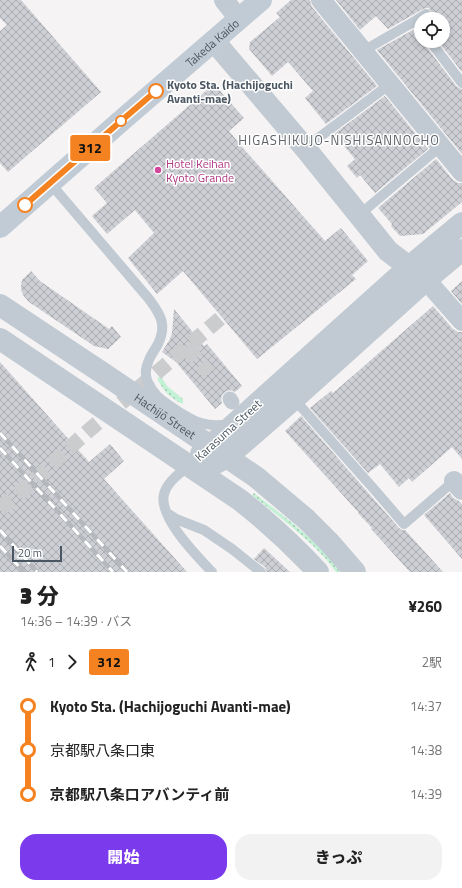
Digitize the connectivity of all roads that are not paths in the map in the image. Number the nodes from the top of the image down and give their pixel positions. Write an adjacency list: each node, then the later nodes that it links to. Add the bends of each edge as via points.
1 (224, 0): 4 (street)
2 (261, 0): 4 (main road, Takeda Kaido)
3 (321, 0): 8 (street)
4 (239, 19): 6 (main road, Takeda Kaido)
5 (414, 27): 8 (lane)
6 (214, 41): 12 (street); 14 (main road, Takeda Kaido)
7 (435, 48): 9 (lane)
8 (363, 52): 10 (street)
9 (462, 83)
10 (390, 84): 11 (street); 12 (lane)
11 (441, 146): 13 (street); 15 (lane)
12 (305, 148): 15 (street)
13 (462, 172)
14 (50, 183): 17 (main road, Takeda Kaido); 24 (lane, via 160,315 162,333 146,368 147,381 154,391 161,399 200,423 219,426)
15 (359, 215): 19 (street, via 388,251)
16 (462, 223): 19 (street, Karasuma Street, via 433,247)
17 (0, 227)
18 (462, 250): 19 (street, Karasuma Street)
19 (418, 274): 21 (street); 23 (street, Karasuma Street); 24 (street, Karasuma Street)
20 (0, 305): 25 (street, Hachijō Street)
21 (462, 321)
22 (0, 339): 26 (street)
23 (294, 399): 25 (street, Karasuma Street); 27 (lane, via 404,524)
24 (233, 407): 25 (street, Karasuma Street)
25 (219, 451): 26 (street, Karasuma Street); 32 (street, Hachijō Street, via 256,477 306,519)
26 (188, 466): 28 (lane, via 172,481 164,494); 31 (street, via 261,517)
27 (458, 486)
28 (167, 513): 29 (lane, via 179,534); 30 (lane, via 204,530 232,548)
29 (212, 572)
30 (261, 572)
31 (318, 572)
32 (355, 572)

